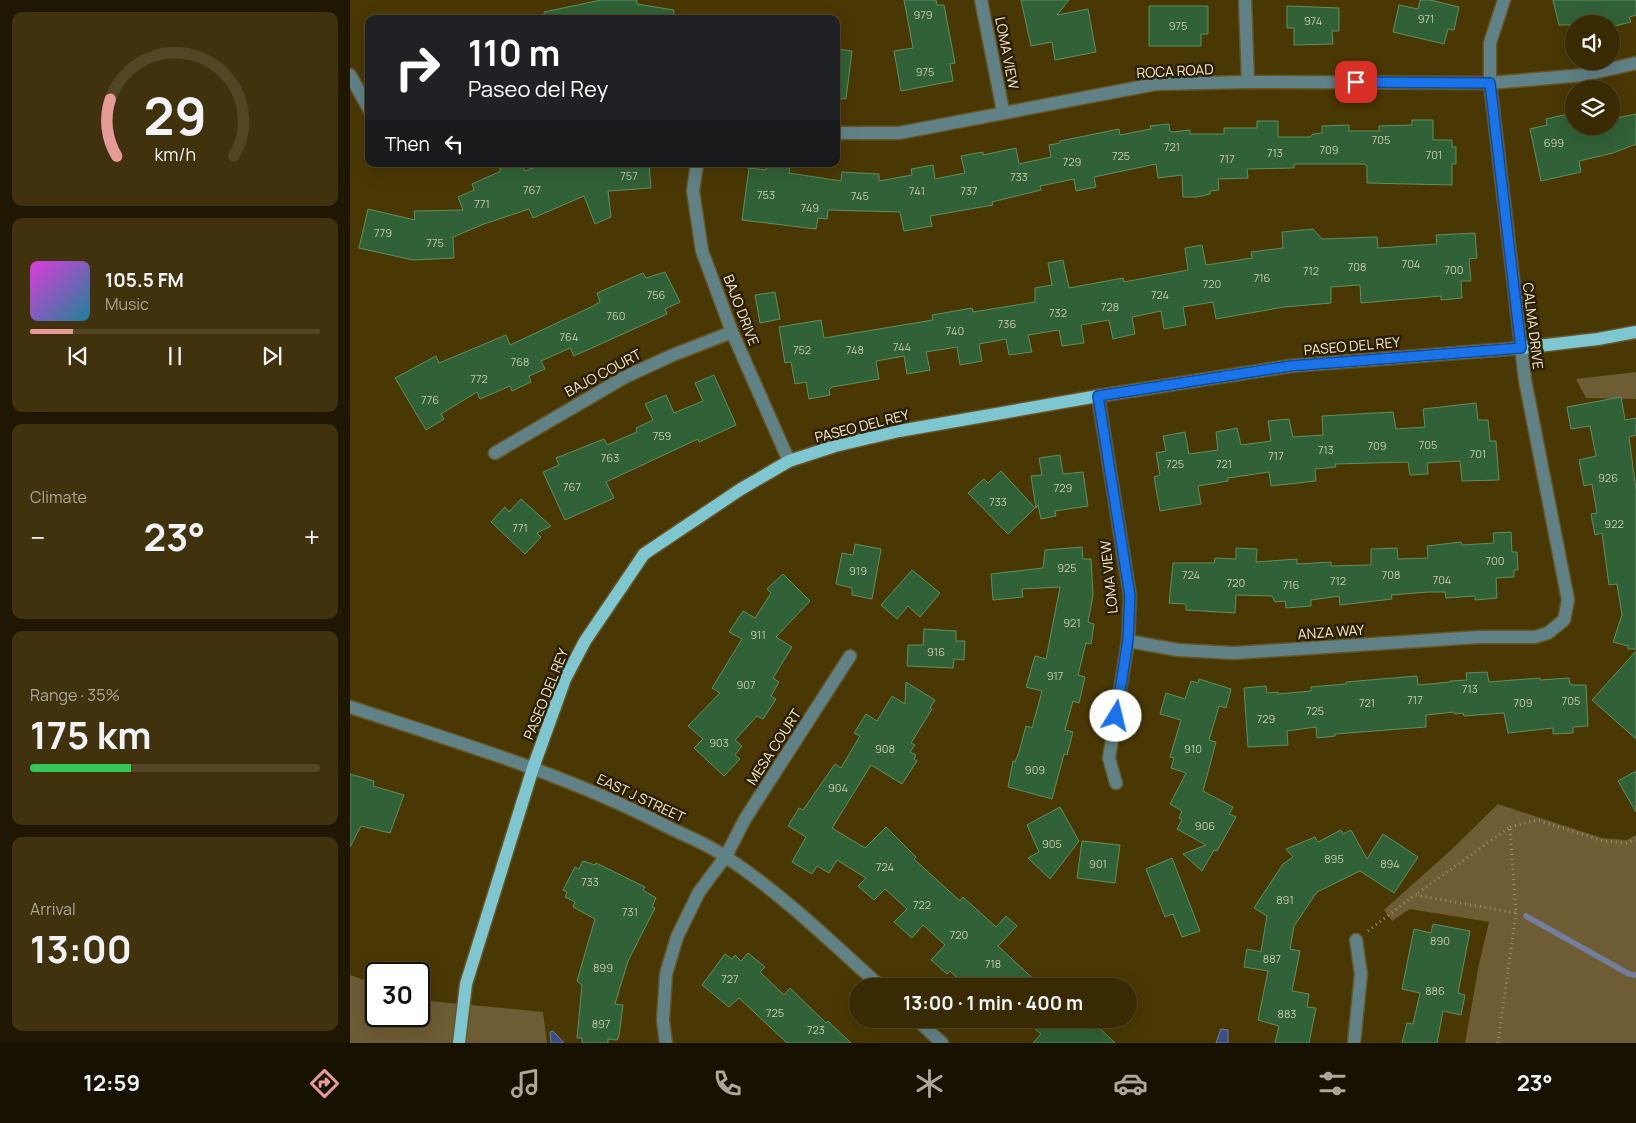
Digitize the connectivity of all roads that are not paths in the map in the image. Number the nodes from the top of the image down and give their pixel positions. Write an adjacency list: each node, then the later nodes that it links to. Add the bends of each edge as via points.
1 (981, 0): 9 (street, LOMA VIEW)
2 (1245, 0): 6 (street)
3 (1504, 0): 7 (street, CALMA DRIVE, via 1490,44)
4 (1636, 63): 7 (street, ROCA ROAD, via 1584,74)
5 (350, 75): 8 (street)
6 (1248, 82): 7 (street, ROCA ROAD); 9 (street, ROCA ROAD, via 1156,84)
7 (1490, 83): 14 (street, CALMA DRIVE)
8 (365, 102)
9 (1003, 112): 10 (street, ROCA ROAD, via 899,133)
10 (840, 133)
11 (697, 167): 12 (street, BAJO DRIVE, via 693,191 702,251)
12 (732, 332): 16 (street, BAJO COURT, via 625,377); 17 (street, BAJO DRIVE)
13 (1636, 332): 14 (main road, PASEO DEL REY)
14 (1521, 348): 15 (main road, PASEO DEL REY, via 1290,366); 18 (street, CALMA DRIVE, via 1568,600 1564,620)
15 (1098, 396): 17 (main road, PASEO DEL REY, via 900,431); 19 (street, LOMA VIEW, via 1130,596)
16 (496, 453)
17 (789, 461): 22 (main road, PASEO DEL REY, via 741,488 644,554 585,641 565,679)
18 (1536, 638): 19 (street, ANZA WAY, via 1479,637 1234,653 1178,650)
19 (1128, 640): 23 (street, LOMA VIEW, via 1109,758)
20 (850, 656): 24 (street, MESA COURT, via 745,819)
21 (350, 707): 22 (street, EAST J STREET)
22 (532, 768): 24 (street, EAST J STREET, via 633,808); 28 (main road, PASEO DEL REY, via 466,984)
23 (1116, 783)
24 (726, 856): 26 (street, EAST J STREET, via 796,910); 29 (street, MESA COURT, via 700,892 677,937 666,974 663,1020)
25 (1356, 940): 31 (street, via 1361,974)
26 (871, 978)
27 (926, 1028): 30 (street)
28 (459, 1043)
29 (666, 1043)
30 (942, 1043)
31 (1354, 1043)

